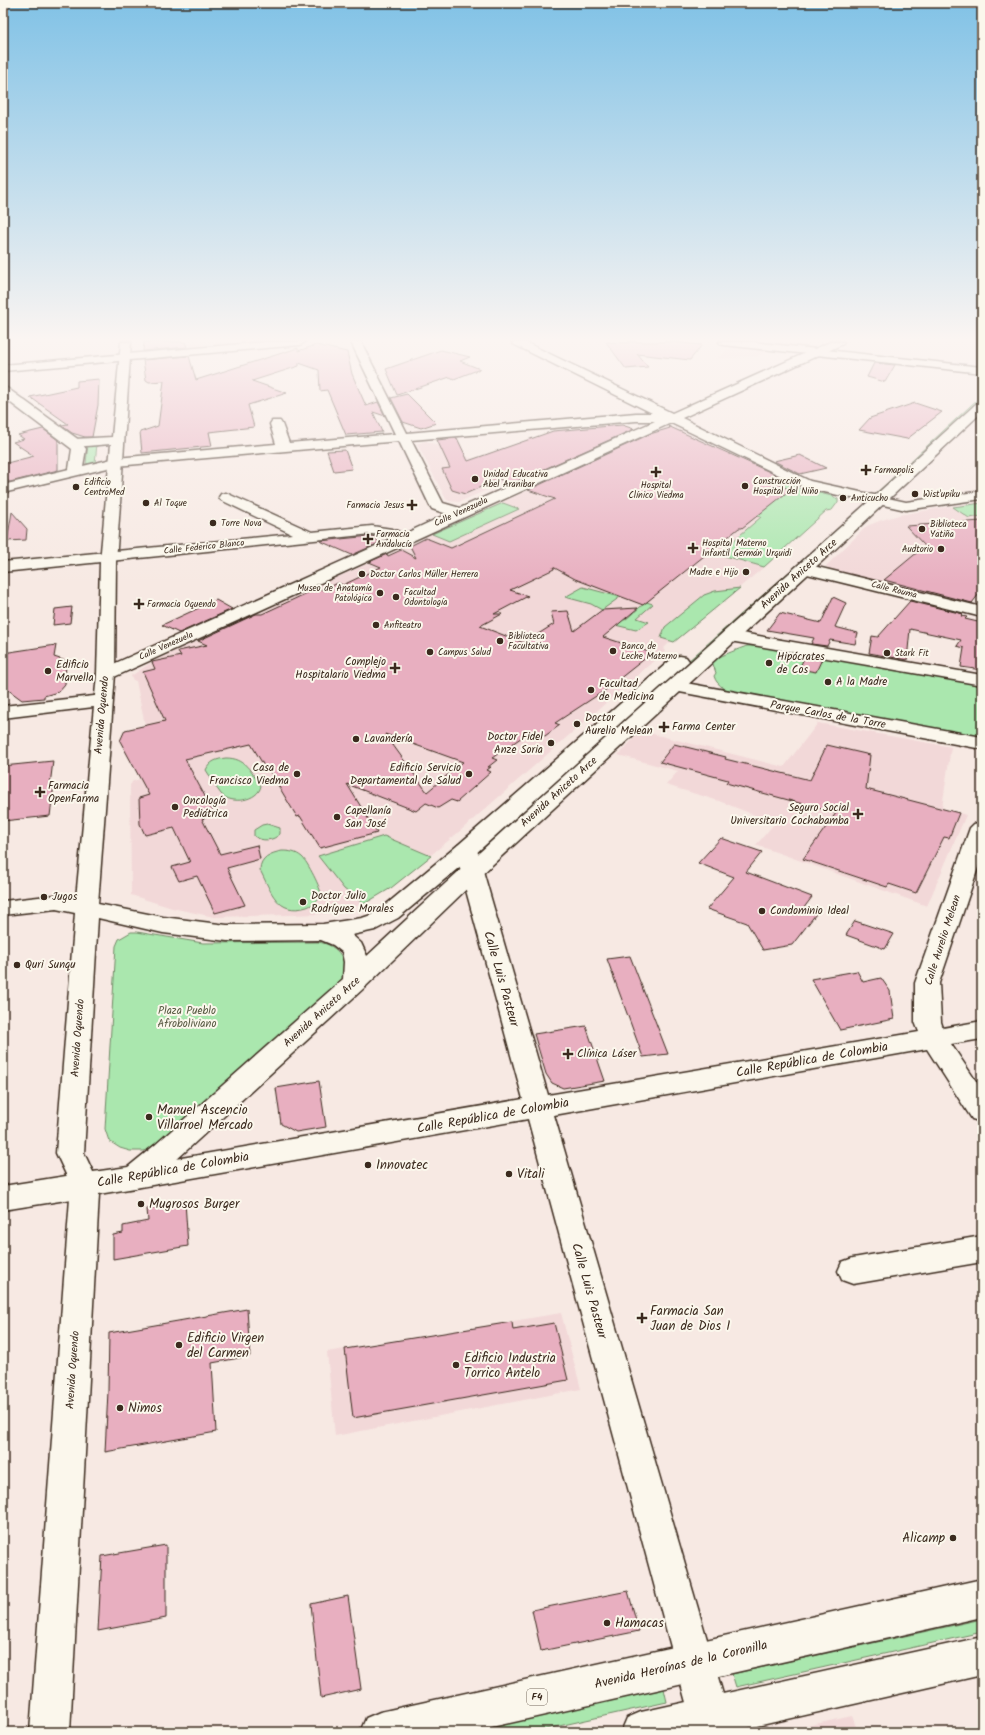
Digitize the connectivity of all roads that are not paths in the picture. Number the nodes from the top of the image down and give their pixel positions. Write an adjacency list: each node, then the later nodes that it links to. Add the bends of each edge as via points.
1 (47, 423): 12 (street)
2 (119, 423): 11 (street, Avenida Oquendo)
3 (397, 423): 10 (street)
4 (567, 423): 10 (street)
5 (659, 423): 20 (street, Calle Venezuela)
6 (684, 423): 19 (street, via 806,484)
7 (949, 423): 19 (street, Avenida Aniceto Arce)
8 (961, 423): 19 (street, Avenida Aniceto Arce)
9 (276, 424): 13 (street)
10 (405, 437): 13 (street); 20 (street, via 438,506)
11 (118, 440): 12 (street); 14 (street, Avenida Oquendo)
12 (74, 443): 15 (street, via 79,449)
13 (284, 447): 14 (street)
14 (116, 462): 15 (street); 23 (street, Avenida Oquendo)
15 (76, 471): 16 (street)
16 (3, 489)
17 (982, 495): 19 (street, via 906,506)
18 (226, 497): 21 (street)
19 (872, 499): 25 (street, Avenida Aniceto Arce); 35 (street, Avenida Aniceto Arce)
20 (459, 513): 22 (street, Calle Venezuela)
21 (307, 535): 22 (street, Calle Federico Blanco, via 372,530); 23 (street, Calle Federico Blanco)
22 (404, 538): 28 (street, Calle Venezuela)
23 (109, 557): 24 (street, Calle Federico Blanco); 28 (street, Avenida Oquendo)
24 (3, 567)
25 (805, 569): 26 (street, Calle Rouma); 27 (street, Avenida Aniceto Arce)
26 (982, 612)
27 (730, 636): 29 (street); 30 (street, Avenida Aniceto Arce)
28 (106, 674): 31 (street, Avenida Oquendo)
29 (982, 680)
30 (675, 686): 33 (street, Parque Carlos de la Torre); 35 (street, Avenida Aniceto Arce)
31 (103, 701): 32 (street); 37 (street, Avenida Oquendo)
32 (3, 712)
33 (982, 743)
34 (981, 828): 41 (street, Calle Aurelio Melean, via 927,983 928,1022)
35 (468, 861): 38 (street, Avenida Aniceto Arce, via 379,920 367,925); 39 (street, Avenida Aniceto Arce); 42 (street, Calle Luis Pasteur)
36 (3, 908): 37 (street, Avenida Aniceto Arce, via 56,902)
37 (87, 908): 38 (street, Avenida Aniceto Arce, via 201,931); 45 (street, Avenida Oquendo, via 70,1153)
38 (324, 932): 39 (street, via 337,936 349,944 356,953 358,966)
39 (355, 982): 44 (street, Avenida Aniceto Arce, via 166,1153)
40 (982, 1030): 41 (street, Calle República de Colombia)
41 (934, 1039): 42 (street, Calle República de Colombia); 43 (street, Calle Aurelio Melean)
42 (538, 1108): 44 (street, Calle República de Colombia); 51 (street, Calle Luis Pasteur)
43 (982, 1112)
44 (135, 1177): 45 (street, Calle República de Colombia)
45 (86, 1185): 46 (street, Calle República de Colombia); 53 (street, Avenida Oquendo)
46 (3, 1198)
47 (982, 1249): 48 (street)
48 (852, 1271)
49 (982, 1598): 51 (street, Avenida Heroínas de la Coronilla / F4)
50 (982, 1656): 52 (street)
51 (694, 1663): 52 (street, Calle Luis Pasteur); 54 (street, Avenida Heroínas de la Coronilla / F4)
52 (712, 1724): 55 (street)
53 (50, 1732)
54 (380, 1732)
55 (641, 1732)

